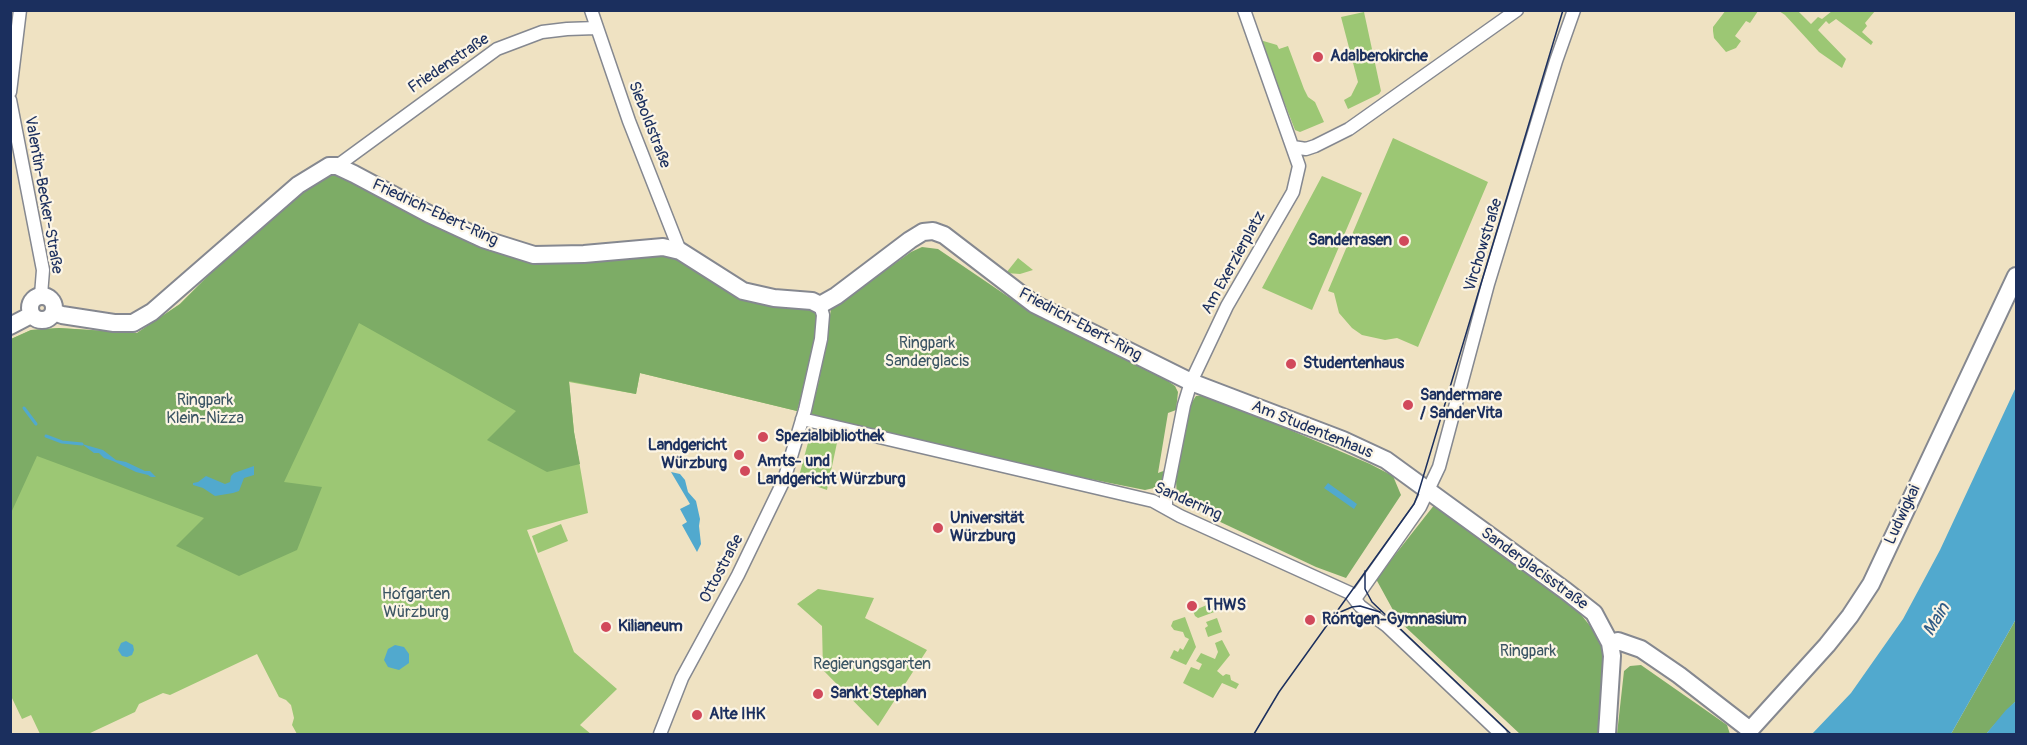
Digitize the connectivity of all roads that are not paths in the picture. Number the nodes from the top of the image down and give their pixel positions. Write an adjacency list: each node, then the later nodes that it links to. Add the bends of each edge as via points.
1 (20, 10): 7 (street)
2 (591, 10): 6 (street, Sieboldstraße)
3 (1244, 10): 9 (street)
4 (1517, 10): 9 (street, via 1341,133 1306,149)
5 (1572, 13): 20 (street, Virchowstraße, via 1488,284 1439,467)
6 (596, 28): 10 (street, Friedenstraße, via 542,32 497,49); 11 (street, Sieboldstraße)
7 (10, 92)
8 (10, 100): 13 (street, Valentin-Becker-Straße, via 43,270)
9 (1293, 147): 18 (street, Am Exerzierplatz, via 1299,166 1293,192 1227,306)
10 (337, 166): 11 (main road, Friedrich-Ebert-Ring, via 483,239 534,255 663,247); 15 (main road, via 329,166 298,185 152,312 133,323)
11 (680, 250): 14 (main road, Friedrich-Ebert-Ring, via 743,291)
12 (2016, 276): 24 (main road, Ludwigkai, via 1871,584 1827,645)
13 (41, 296): 15 (main road, via 52,301); 16 (main road, via 31,302)
14 (820, 305): 18 (main road, Friedrich-Ebert-Ring, via 910,240 933,231 944,235 1034,304); 19 (street, Ottostraße, via 821,339)
15 (54, 312): 16 (main road, via 42,320)
16 (31, 315): 17 (main road)
17 (10, 326)
18 (1191, 382): 20 (main road, Am Studentenhaus, via 1364,449); 21 (street, Am Exerzierplatz)
19 (802, 419): 21 (street, Sanderring, via 1153,501); 25 (street, Ottostraße, via 775,502 682,678)
20 (1428, 489): 22 (street, Virchowstraße, via 1420,507); 23 (main road, Sanderglacisstraße, via 1594,613)
21 (1166, 508): 22 (street, Sanderring, via 1347,591)
22 (1354, 598): 26 (street, Sanderring)
23 (1610, 643): 24 (main road, via 1618,641 1641,649); 27 (main road)
24 (1749, 732)
25 (663, 733)
26 (1501, 735)
27 (1607, 735)

